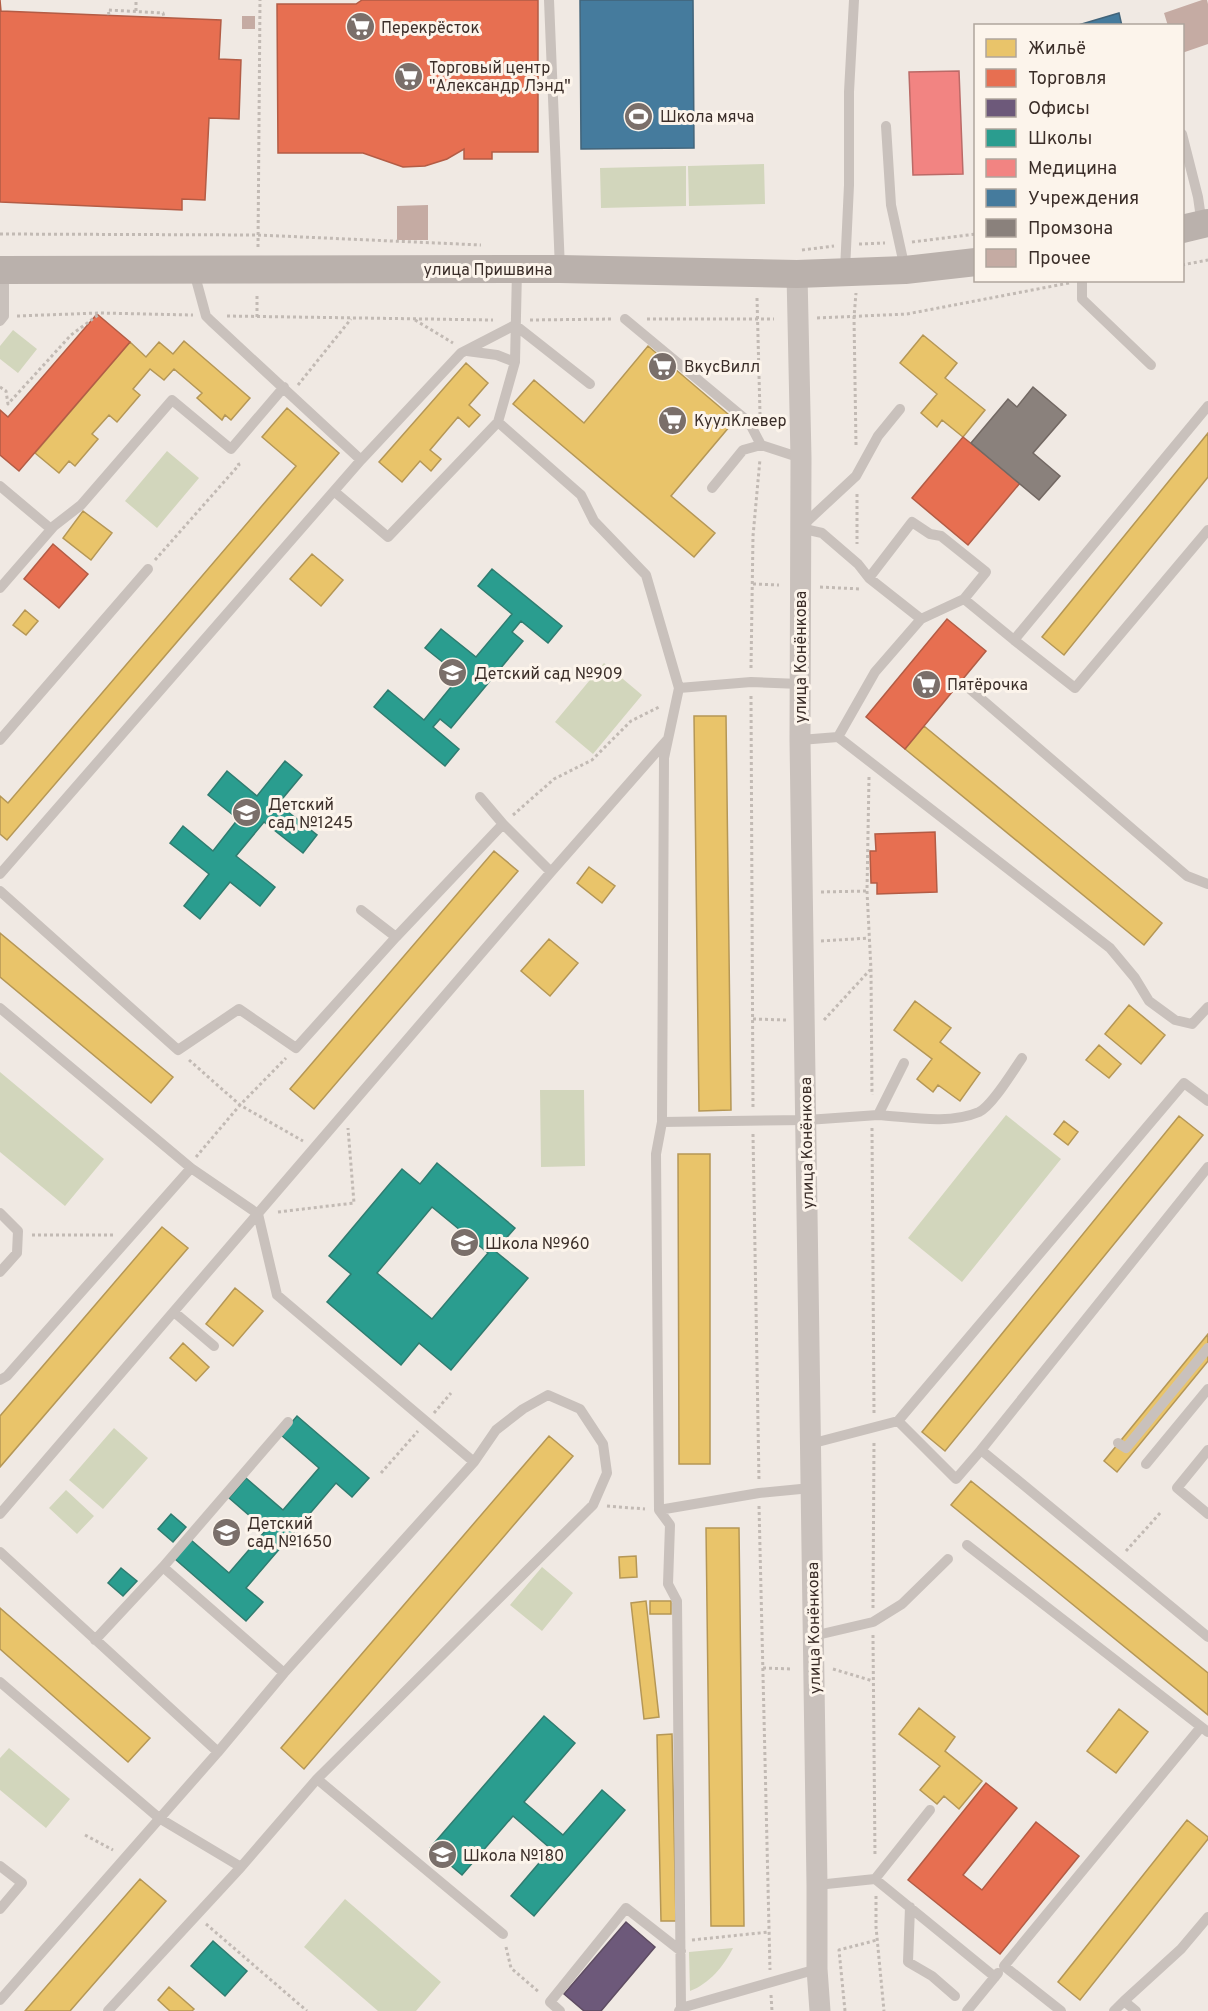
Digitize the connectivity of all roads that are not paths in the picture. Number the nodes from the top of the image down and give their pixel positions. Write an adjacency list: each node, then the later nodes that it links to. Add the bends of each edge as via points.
1 (549, 0): 11 (lane)
2 (854, 0): 13 (lane, via 843,92 849,185 845,245)
3 (886, 126): 6 (lane, via 891,205)
4 (1184, 142): 5 (lane, via 1198,197)
5 (1198, 226)
6 (902, 257): 8 (street, улица Пришвина); 13 (street, улица Пришвина)
7 (799, 262): 11 (street, улица Пришвина); 13 (street, улица Пришвина); 27 (street, улица Конёнкова)
8 (974, 262)
9 (194, 268): 10 (street, улица Пришвина); 12 (street, улица Пришвина); 22 (lane, via 206,316)
10 (517, 269): 11 (street, улица Пришвина); 17 (lane)
11 (561, 269)
12 (2, 270): 15 (lane)
13 (850, 280)
14 (1082, 282): 20 (lane, via 1082,298)
15 (2, 319)
16 (625, 319): 26 (lane, via 749,422)
17 (515, 323): 18 (lane); 19 (lane); 21 (lane)
18 (463, 352): 19 (lane, via 497,355); 28 (lane)
19 (515, 362): 25 (lane)
20 (1151, 365)
21 (590, 384)
22 (287, 391): 28 (lane); 33 (lane, via 231,448 172,400 81,505)
23 (1208, 406): 40 (lane)
24 (900, 409): 32 (lane, via 878,436 856,476)
25 (498, 422): 31 (lane, via 388,537); 43 (lane, via 580,495 594,521 646,575)
26 (761, 445): 27 (lane); 30 (lane, via 743,450)
27 (801, 458): 32 (street, улица Конёнкова)
28 (361, 460): 31 (lane)
29 (0, 486): 33 (lane)
30 (712, 488)
31 (335, 492): 51 (lane)
32 (800, 528): 36 (lane, via 822,533); 41 (street, улица Конёнкова)
33 (51, 529): 37 (lane)
34 (1208, 530): 40 (lane, via 1075,688)
35 (148, 568): 45 (lane)
36 (869, 578): 38 (lane, via 912,522 941,536 986,572); 39 (lane)
37 (0, 588)
38 (964, 599): 39 (lane); 40 (lane)
39 (921, 620): 44 (lane, via 874,672)
40 (1014, 640)
41 (800, 684): 43 (lane, via 751,682); 47 (street, улица Конёнкова)
42 (964, 684): 52 (lane, via 1187,876)
43 (679, 688): 46 (lane)
44 (838, 737): 47 (lane); 56 (lane, via 1110,948 1149,1001 1175,1020 1192,1024)
45 (0, 740)
46 (667, 740): 50 (lane); 63 (lane)
47 (800, 740): 62 (street, улица Конёнкова)
48 (480, 797): 49 (lane)
49 (503, 824): 50 (lane); 55 (lane)
50 (551, 872): 67 (lane)
51 (0, 874)
52 (1208, 884)
53 (0, 891): 55 (lane, via 178,1050 239,1009 296,1048)
54 (361, 910): 55 (lane)
55 (396, 937)
56 (1208, 1006)
57 (0, 1008): 65 (lane)
58 (1022, 1058): 61 (lane, via 981,1111 945,1120)
59 (904, 1063): 61 (lane)
60 (1208, 1101): 74 (lane, via 1184,1083)
61 (875, 1115): 62 (lane)
62 (807, 1120): 63 (lane); 76 (street, улица Конёнкова)
63 (662, 1122): 83 (lane, via 656,1155)
64 (1208, 1167): 78 (lane)
65 (191, 1168): 67 (lane); 72 (lane)
66 (0, 1213): 68 (lane, via 18,1231 17,1253)
67 (258, 1214): 69 (lane); 80 (lane, via 277,1294)
68 (0, 1272)
69 (174, 1312): 70 (lane); 84 (lane)
70 (213, 1346)
71 (1208, 1348): 77 (lane, via 1126,1448)
72 (0, 1380)
73 (1208, 1389): 81 (lane)
74 (898, 1421): 76 (lane); 78 (lane, via 956,1479)
75 (288, 1422): 89 (lane)
76 (810, 1443): 82 (street, улица Конёнкова)
77 (1118, 1443)
78 (981, 1450): 91 (lane)
79 (1208, 1450): 85 (lane, via 1177,1488)
80 (474, 1462): 93 (lane); 97 (lane, via 496,1430 548,1395 580,1409 603,1444 607,1473 593,1505)
81 (1146, 1464)
82 (811, 1488): 83 (lane); 90 (street, улица Конёнкова)
83 (659, 1510): 108 (lane, via 670,1525 669,1584 677,1601)
84 (0, 1514)
85 (1208, 1514)
86 (967, 1545): 95 (lane)
87 (0, 1552): 92 (lane)
88 (948, 1559): 90 (lane, via 902,1604 873,1622)
89 (163, 1568): 92 (lane); 93 (lane)
90 (813, 1636): 103 (street, улица Конёнкова)
91 (1208, 1637)
92 (95, 1640): 96 (lane)
93 (284, 1673): 96 (lane)
94 (0, 1682): 99 (lane)
95 (1205, 1730): 109 (lane)
96 (218, 1752): 99 (lane)
97 (317, 1779): 101 (lane); 107 (lane)
98 (930, 1810): 102 (lane)
99 (159, 1818): 101 (lane); 113 (lane)
100 (0, 1866): 105 (lane, via 22,1884)
101 (241, 1867): 116 (lane)
102 (876, 1879): 103 (lane); 104 (lane)
103 (817, 1885): 110 (street, улица Конёнкова)
104 (910, 1907): 111 (lane); 112 (lane, via 908,1962)
105 (0, 1909)
106 (1208, 1917): 114 (lane, via 1181,1949)
107 (503, 1934)
108 (681, 1946): 115 (lane); 117 (lane, via 626,1908 550,2002)
109 (1004, 1966): 111 (lane); 120 (lane)
110 (817, 1969): 115 (lane); 118 (street, улица Конёнкова)
111 (995, 1977): 119 (lane)
112 (956, 1996)
113 (0, 2000)
114 (1124, 2001): 121 (lane); 122 (lane)
115 (680, 2010)
116 (108, 2011)
117 (560, 2011)
118 (820, 2011)
119 (967, 2011)
120 (1061, 2011)
121 (1114, 2011)
122 (1136, 2011)

